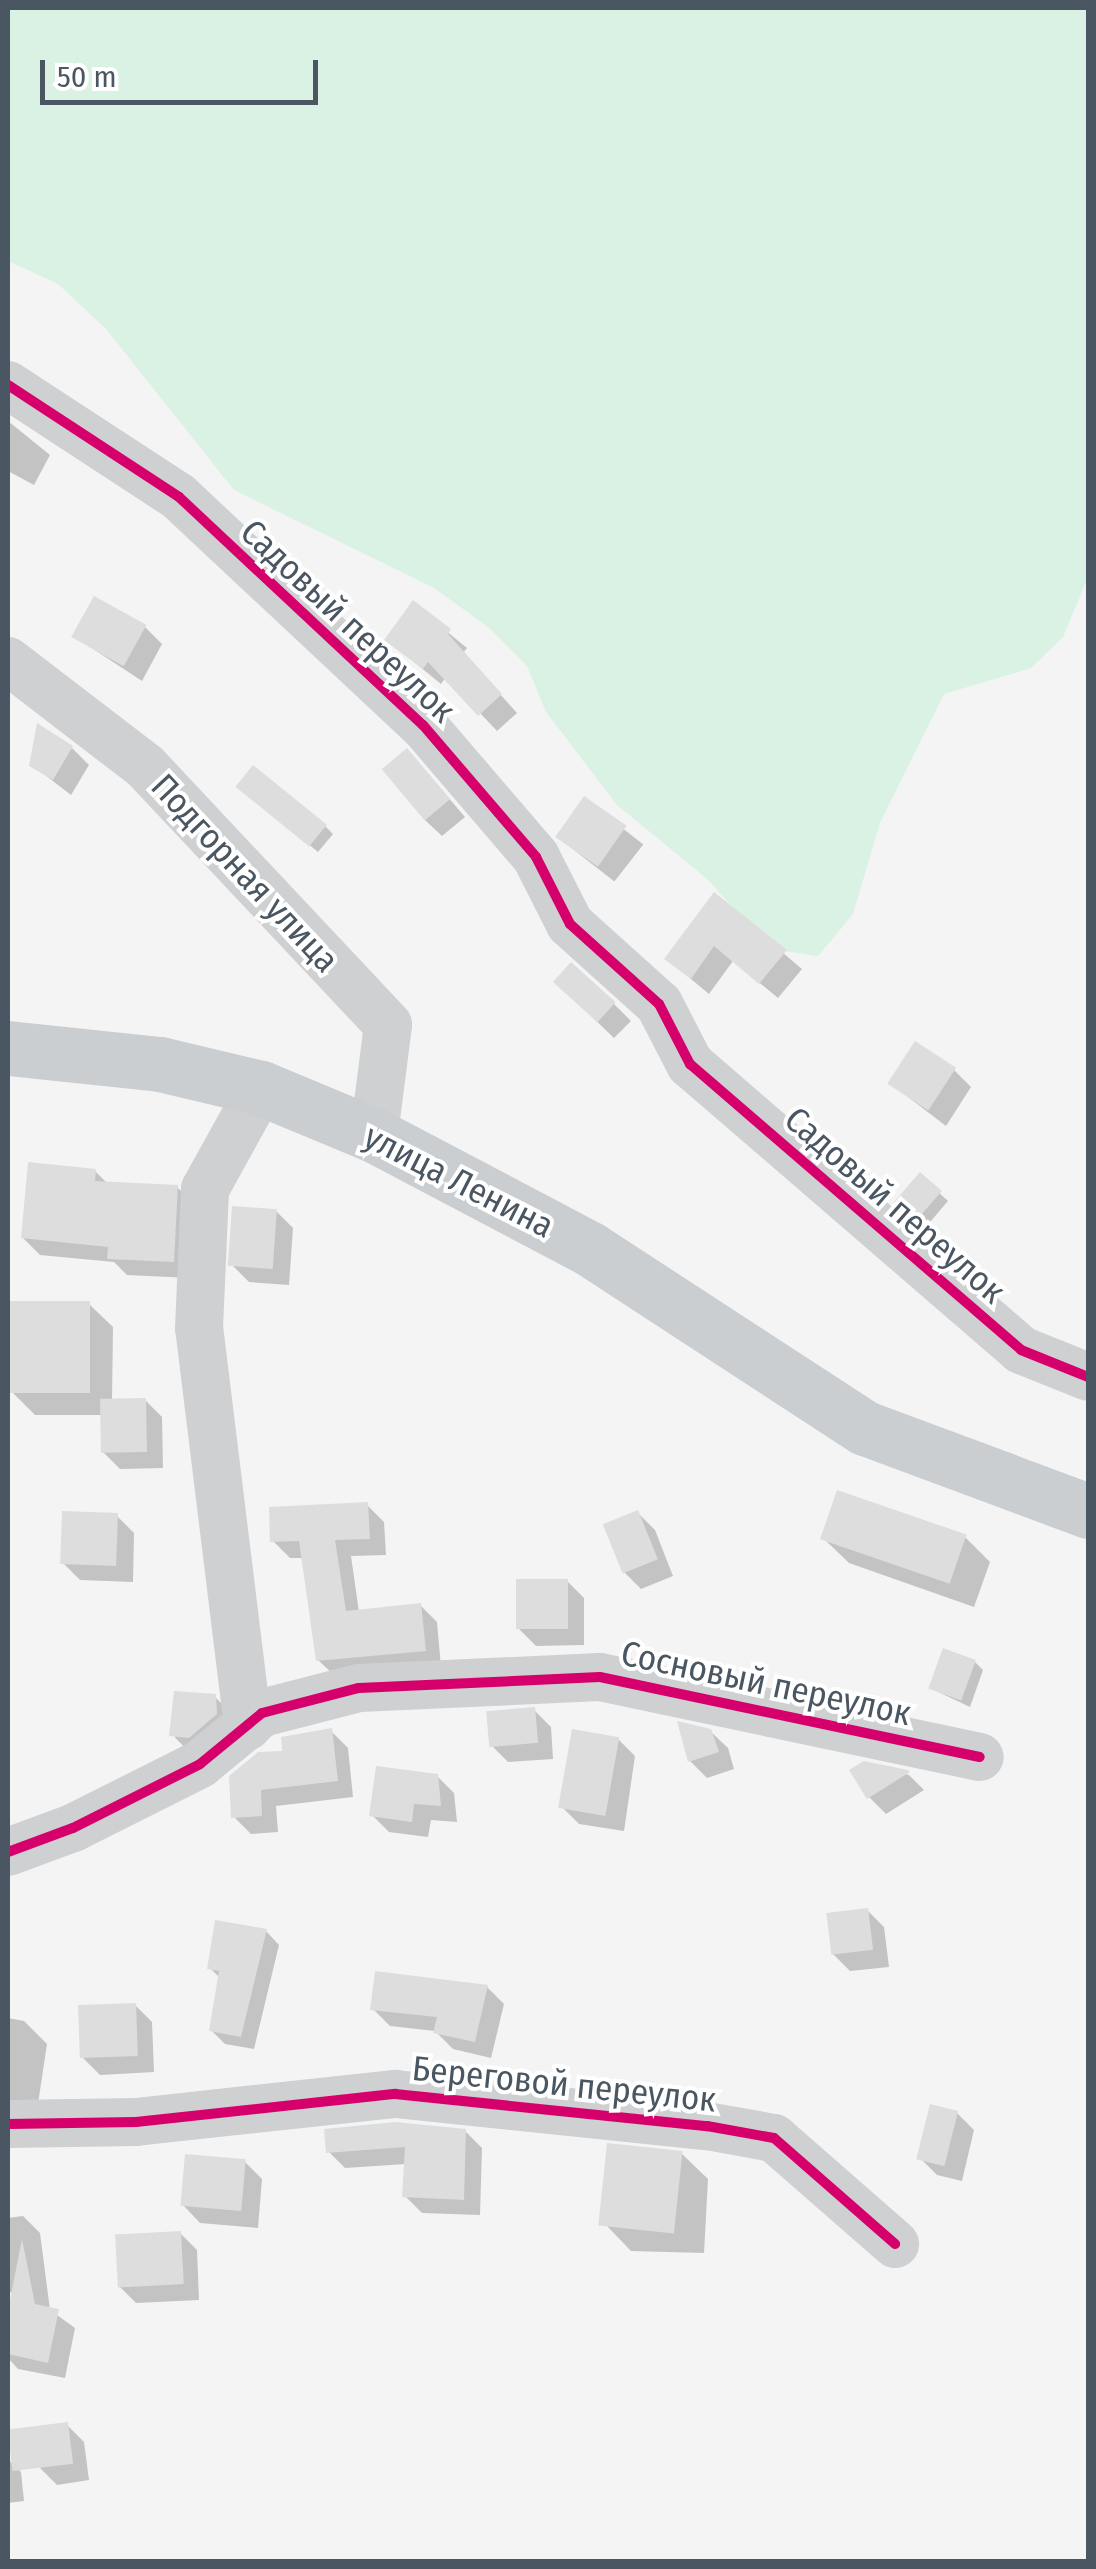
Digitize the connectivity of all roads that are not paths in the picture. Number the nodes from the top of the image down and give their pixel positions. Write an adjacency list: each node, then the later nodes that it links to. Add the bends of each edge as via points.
1 (8, 385): 6 (street, Садовый переулок, via 179,497 423,725 536,857 570,924 660,1004 690,1064 1020,1350)
2 (8, 661): 5 (street, Подгорная улица, via 146,766 388,1025)
3 (8, 1048): 4 (main road, улица Ленина, via 160,1064)
4 (261, 1088): 5 (main road, улица Ленина); 8 (street, via 206,1189 199,1328)
5 (374, 1135): 7 (main road, улица Ленина, via 590,1249 865,1428)
6 (1088, 1377)
7 (1088, 1510)
8 (248, 1726): 9 (street, Сосновый переулок, via 262,1713 359,1688 600,1677); 10 (street, Сосновый переулок, via 200,1764 73,1828)
9 (980, 1757)
10 (8, 1852)
11 (8, 2124): 12 (street, Береговой переулок, via 136,2122 395,2094 707,2126 774,2138)
12 (896, 2244)

